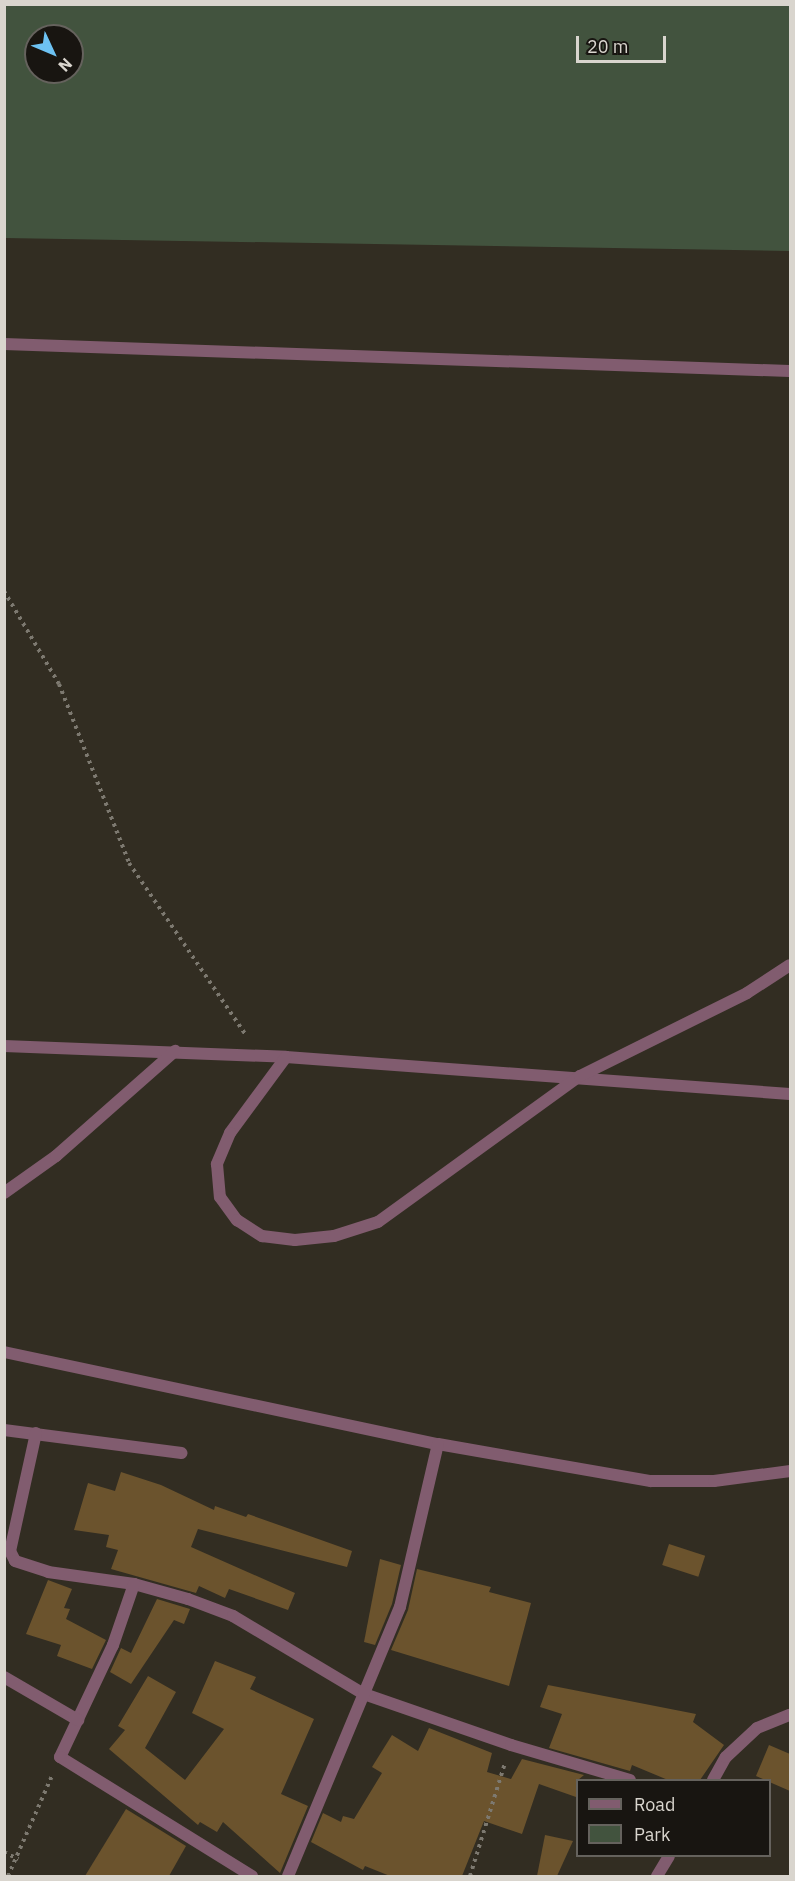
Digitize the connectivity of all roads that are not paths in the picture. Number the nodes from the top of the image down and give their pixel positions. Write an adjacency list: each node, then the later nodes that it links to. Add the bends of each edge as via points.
1 (4, 344): 2 (street)
2 (790, 371)
3 (790, 965): 7 (street, via 747,993)
4 (4, 1046): 5 (street)
5 (175, 1051): 6 (street); 9 (street, via 65,1148)
6 (285, 1057): 7 (street); 7 (street, via 230,1132 217,1164 220,1197 237,1221 262,1236 295,1240 334,1236 378,1222)
7 (580, 1076): 8 (street)
8 (790, 1094)
9 (4, 1193)
10 (4, 1352): 13 (street)
11 (4, 1430): 12 (street)
12 (36, 1433): 14 (street); 16 (street, via 11,1557 48,1572)
13 (438, 1444): 15 (street, via 651,1481 714,1481); 18 (street, via 400,1607)
14 (182, 1453)
15 (790, 1471)
16 (134, 1584): 18 (street, via 233,1616); 20 (street, via 113,1645)
17 (4, 1677): 20 (street)
18 (364, 1694): 21 (street, via 511,1745); 25 (street)
19 (790, 1716): 22 (street, via 757,1728 726,1757)
20 (78, 1720): 24 (street, via 60,1757)
21 (627, 1779)
22 (714, 1779)
23 (668, 1857): 26 (street)
24 (252, 1876)
25 (288, 1876)
26 (657, 1876)

